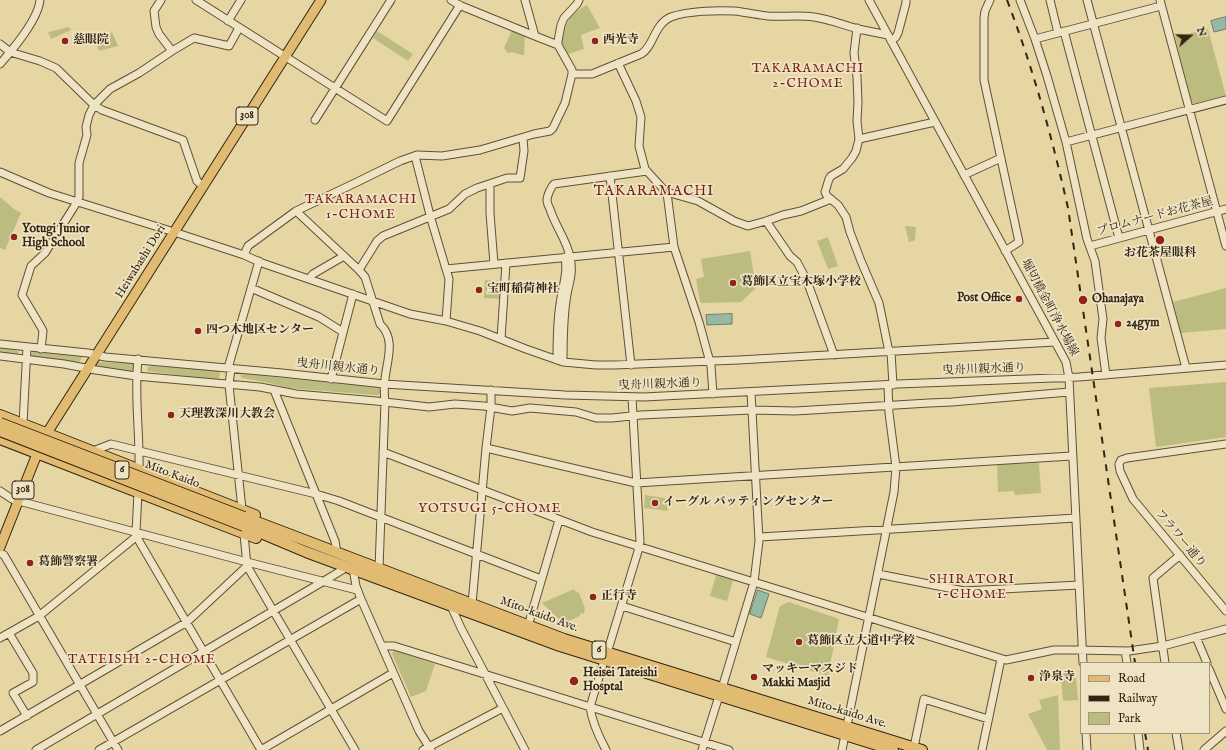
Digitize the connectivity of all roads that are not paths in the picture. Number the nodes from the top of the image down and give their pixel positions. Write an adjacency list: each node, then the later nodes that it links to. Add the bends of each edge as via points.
1 (40, 0): 29 (street, via 38,12)
2 (161, 0): 28 (street, via 154,12 156,27)
3 (196, 0): 18 (street)
4 (241, 0): 18 (street)
5 (321, 0): 30 (main road, Heiwabashi Dori / 308)
6 (391, 0): 34 (street)
7 (451, 0): 17 (street)
8 (525, 0): 23 (street)
9 (579, 0): 27 (street, via 564,18)
10 (868, 0): 24 (street, 堀切橋金町浄水場線)
11 (906, 0): 24 (street, via 896,37)
12 (990, 0): 46 (street, via 984,18 984,80)
13 (1020, 0): 25 (street)
14 (1050, 0): 22 (street)
15 (1087, 0): 19 (street)
16 (1161, 3): 19 (street); 37 (street)
17 (460, 5): 23 (street); 34 (street, via 387,121)
18 (228, 20): 20 (street)
19 (1094, 23): 22 (street); 40 (street)
20 (239, 28): 28 (street, via 229,46 194,38); 30 (street)
21 (857, 28): 24 (street); 31 (street, via 813,17 769,16 735,11 691,13 670,18 655,32 645,52); 43 (street, via 854,53)
22 (1061, 32): 25 (street); 41 (street)
23 (536, 36): 27 (street)
24 (889, 38): 39 (street, 堀切橋金町浄水場線)
25 (1035, 39): 44 (street)
26 (0, 44): 29 (street)
27 (558, 45): 33 (street)
28 (172, 51): 36 (street, via 110,89)
29 (10, 52): 32 (street); 36 (street, via 56,68)
30 (285, 56): 34 (street); 52 (main road, Heiwabashi Dori / 308)
31 (618, 63): 33 (street, via 592,74); 47 (street, via 641,117 639,146)
32 (0, 64)
33 (572, 74): 42 (street, via 565,103 553,128)
34 (335, 88): 38 (street)
35 (1226, 100): 37 (street)
36 (94, 106): 52 (street, via 183,140 198,181); 55 (street, via 89,115 87,135 79,163)
37 (1189, 110): 40 (street); 58 (street)
38 (315, 120)
39 (935, 122): 43 (street); 49 (street, 堀切橋金町浄水場線)
40 (1122, 127): 41 (street); 61 (street)
41 (1092, 135): 44 (street); 63 (street)
42 (522, 138): 45 (street, via 480,150 442,156); 51 (street, via 524,151 520,178 507,178)
43 (859, 139): 54 (street, via 848,165 829,179 825,192)
44 (1066, 142): 64 (street)
45 (414, 156): 57 (street); 59 (street)
46 (1001, 158): 49 (street); 67 (street, via 1019,242)
47 (647, 171): 50 (street); 53 (street)
48 (0, 172): 55 (street)
49 (964, 175): 67 (street, 堀切橋金町浄水場線)
50 (610, 176): 68 (street); 71 (street, via 552,186 547,200)
51 (490, 184): 59 (street, via 465,194 450,209); 74 (street)
52 (203, 186): 62 (main road, Heiwabashi Dori / 308)
53 (667, 193): 60 (street, via 698,201 748,226); 66 (street)
54 (831, 199): 60 (street); 88 (street, via 846,217 879,303)
55 (77, 202): 62 (street); 87 (street, via 45,253 30,266 22,295 43,331)
56 (1226, 209): 58 (street, プロムナードお花茶屋)
57 (296, 211): 69 (street, via 248,246); 70 (street)
58 (1217, 212): 61 (street, プロムナードお花茶屋); 65 (street)
59 (431, 216): 75 (street); 76 (street, via 383,236 377,241)
60 (766, 221): 90 (street, via 797,262 807,281)
61 (1150, 230): 63 (street, プロムナードお花茶屋); 99 (street)
62 (174, 232): 69 (street); 89 (main road, Heiwabashi Dori / 308)
63 (1119, 238): 64 (street, プロムナードお花茶屋)
64 (1090, 246): 101 (street, via 1095,261 1103,319 1101,338)
65 (1226, 246)
66 (674, 247): 68 (street); 95 (street)
67 (1005, 251): 84 (street, 堀切橋金町浄水場線)
68 (618, 253): 71 (street); 96 (street)
69 (244, 256): 72 (street)
70 (344, 256): 76 (street); 77 (street)
71 (568, 257): 73 (street); 94 (street, via 558,322)
72 (259, 261): 77 (street); 78 (street)
73 (506, 262): 74 (street); 83 (street)
74 (494, 264): 75 (street)
75 (446, 269): 81 (street, via 449,279)
76 (359, 270): 80 (street, via 365,277)
77 (309, 279): 79 (street)
78 (251, 288): 82 (street, via 319,317); 98 (street)
79 (353, 294): 80 (street); 82 (street)
80 (372, 300): 81 (street, via 410,314); 106 (street, via 380,324 386,329 389,338)
81 (446, 321): 83 (street)
82 (343, 332): 104 (street)
83 (501, 339): 94 (street)
84 (1055, 342): 88 (street); 103 (street, 堀切橋金町浄水場線, via 1066,362)
85 (0, 344): 86 (street, 曳舟川親水通り)
86 (27, 347): 87 (street, 曳舟川親水通り); 93 (street)
87 (41, 349): 89 (street, 曳舟川親水通り)
88 (890, 352): 90 (street); 107 (street)
89 (96, 355): 92 (street, 曳舟川親水通り); 100 (main road, Heiwabashi Dori / 308)
90 (834, 355): 95 (street)
91 (0, 356): 93 (street)
92 (138, 359): 98 (street, 曳舟川親水通り); 102 (street)
93 (26, 360): 100 (street); 121 (street)
94 (560, 361): 96 (street, via 596,366)
95 (710, 361): 96 (street); 112 (street)
96 (631, 365)
97 (1226, 365): 99 (street, 曳舟川親水通り)
98 (230, 368): 104 (street, 曳舟川親水通り); 105 (street)
99 (1186, 368): 101 (street, 曳舟川親水通り)
100 (87, 369): 102 (street); 123 (main road, Heiwabashi Dori / 308)
101 (1106, 375): 103 (street, 曳舟川親水通り)
102 (136, 376): 105 (street); 128 (street)
103 (1069, 378): 107 (street, 曳舟川親水通り); 111 (street, 堀切橋金町浄水場線)
104 (331, 379): 106 (street, 曳舟川親水通り)
105 (229, 384): 108 (street); 134 (street)
106 (384, 384): 109 (street, 曳舟川親水通り); 114 (street)
107 (890, 385): 110 (street, 曳舟川親水通り); 115 (street)
108 (274, 390): 114 (street); 140 (street)
109 (491, 390): 113 (street, 曳舟川親水通り); 116 (street)
110 (751, 392): 112 (street, 曳舟川親水通り); 117 (street)
111 (1069, 392): 115 (street); 131 (street, 堀切橋金町浄水場線)
112 (713, 394): 113 (street, 曳舟川親水通り)
113 (632, 397): 119 (street)
114 (385, 402): 116 (street, via 429,407 454,404); 129 (street)
115 (889, 406): 117 (street, via 795,411); 132 (street)
116 (491, 407): 119 (street, via 576,412 596,418); 126 (street)
117 (752, 410): 119 (street); 135 (street)
118 (0, 415): 121 (highway)
119 (632, 416): 136 (street)
120 (0, 423): 145 (highway, Mito Kaido / 6, bridge)
121 (23, 424): 123 (highway)
122 (0, 431): 145 (highway, Mito Kaido / 6, bridge)
123 (47, 433): 127 (highway); 130 (main road, Heiwabashi Dori / 308)
124 (0, 439): 130 (highway)
125 (1226, 444): 154 (street, フラワー通り, via 1123,459 1119,464 1136,503)
126 (486, 448): 136 (street); 138 (street)
127 (93, 451): 128 (street, via 110,444); 133 (highway)
128 (140, 451): 133 (street); 134 (street)
129 (383, 452): 138 (street); 142 (street)
130 (37, 454): 139 (highway); 141 (main road, Heiwabashi Dori / 308)
131 (1072, 456): 132 (street); 143 (street, 堀切橋金町浄水場線)
132 (896, 467): 135 (street); 146 (street, via 894,496)
133 (139, 469): 145 (highway)
134 (238, 475): 140 (street); 145 (street)
135 (756, 476): 136 (street); 148 (street)
136 (636, 483): 150 (street)
137 (0, 491): 141 (street)
138 (483, 491): 144 (street); 153 (street)
139 (138, 493): 145 (highway); 147 (street)
140 (316, 494): 142 (street); 152 (street)
141 (19, 501): 147 (street); 149 (main road, Heiwabashi Dori / 308)
142 (380, 517): 153 (street); 157 (street)
143 (1076, 518): 146 (street); 162 (street, 堀切橋金町浄水場線)
144 (559, 520): 150 (street); 159 (street)
145 (244, 522): 152 (highway, Mito-kaido Ave. / 6, via 308,541); 155 (street); 156 (highway, 6, via 306,552)
146 (887, 529): 148 (street); 158 (street)
147 (136, 534): 155 (street); 171 (street); 173 (street)
148 (760, 537): 161 (street)
149 (0, 547)
150 (639, 548): 161 (street); 168 (street)
151 (0, 553): 171 (street, via 4,555)
152 (337, 553): 157 (highway, Mito-kaido Ave. / 6)
153 (476, 554): 159 (street); 166 (street)
154 (1180, 555): 170 (street, フラワー通り); 182 (street, via 1153,578)
155 (247, 564): 160 (street); 169 (street); 173 (street)
156 (350, 568): 160 (street); 163 (street); 167 (highway, 6)
157 (379, 569): 164 (highway, Mito-kaido Ave. / 6)
158 (878, 574): 162 (street, via 964,591); 172 (street)
159 (541, 579): 174 (street)
160 (324, 581): 163 (street); 169 (street)
161 (754, 582): 172 (street); 180 (street)
162 (1079, 585): 183 (street, 堀切橋金町浄水場線)
163 (358, 590): 165 (street)
164 (445, 594): 166 (highway, Mito-kaido Ave. / 6); 167 (highway)
165 (361, 599): 179 (street); 181 (street)
166 (466, 605): 167 (highway); 174 (highway, Mito-kaido Ave. / 6); 186 (highway, Mito-kaido Ave. / 6, via 526,634)
167 (451, 606): 194 (street)
168 (622, 606): 180 (street); 186 (street)
169 (273, 611): 179 (street); 184 (street)
170 (1226, 611)
171 (39, 616): 176 (street); 196 (street)
172 (869, 618): 187 (street); 205 (street)
173 (187, 622): 184 (street); 196 (street)
174 (528, 626): 186 (highway, Mito-kaido Ave. / 6)
175 (1226, 629): 177 (street)
176 (9, 633): 178 (street); 203 (street, via 33,673 33,682 13,693)
177 (1196, 637): 182 (street); 191 (street)
178 (0, 638)
179 (290, 639): 195 (street); 201 (street)
180 (736, 642): 197 (street)
181 (382, 646): 193 (street); 194 (street, via 394,646)
182 (1163, 646): 185 (street); 190 (street)
183 (1082, 650): 185 (street); 187 (street, via 1054,650); 188 (street, 堀切橋金町浄水場線)
184 (204, 651): 195 (street); 202 (street)
185 (1125, 652): 189 (street)
186 (606, 657): 197 (highway, Mito-kaido Ave. / 6); 198 (street)
187 (1000, 659): 204 (street)
188 (1083, 662)
189 (1127, 662)
190 (1165, 662)
191 (1206, 662)
192 (1210, 671): 200 (street)
193 (393, 673): 201 (street); 213 (street)
194 (485, 674): 198 (street); 199 (street)
195 (220, 680): 211 (street); 218 (street)
196 (80, 685): 202 (street); 203 (street)
197 (720, 692): 205 (highway, Mito-kaido Ave. / 6); 212 (street)
198 (590, 707): 212 (street); 221 (street, via 600,740)
199 (503, 708): 213 (street); 220 (street)
200 (1226, 709)
201 (331, 710): 218 (street); 219 (street)
202 (96, 714): 211 (street); 215 (street)
203 (27, 716): 206 (street)
204 (988, 719): 214 (street, via 924,699); 226 (street)
205 (846, 731): 214 (highway, Mito-kaido Ave. / 6); 224 (street); 225 (highway, Mito-kaido Ave. / 6)
206 (0, 732)
207 (1226, 732): 230 (street)
208 (1086, 734): 227 (street)
209 (1138, 734): 228 (street)
210 (1176, 734): 229 (street)
211 (113, 742): 216 (street); 217 (street)
212 (704, 742): 222 (street); 223 (street)
213 (428, 749)
214 (918, 749)
215 (36, 750)
216 (99, 750)
217 (118, 750)
218 (261, 750)
219 (355, 750)
220 (526, 750)
221 (606, 750)
222 (702, 750)
223 (729, 750)
224 (842, 750)
225 (893, 750)
226 (982, 750)
227 (1087, 750)
228 (1140, 750)
229 (1179, 750)
230 (1204, 750)

